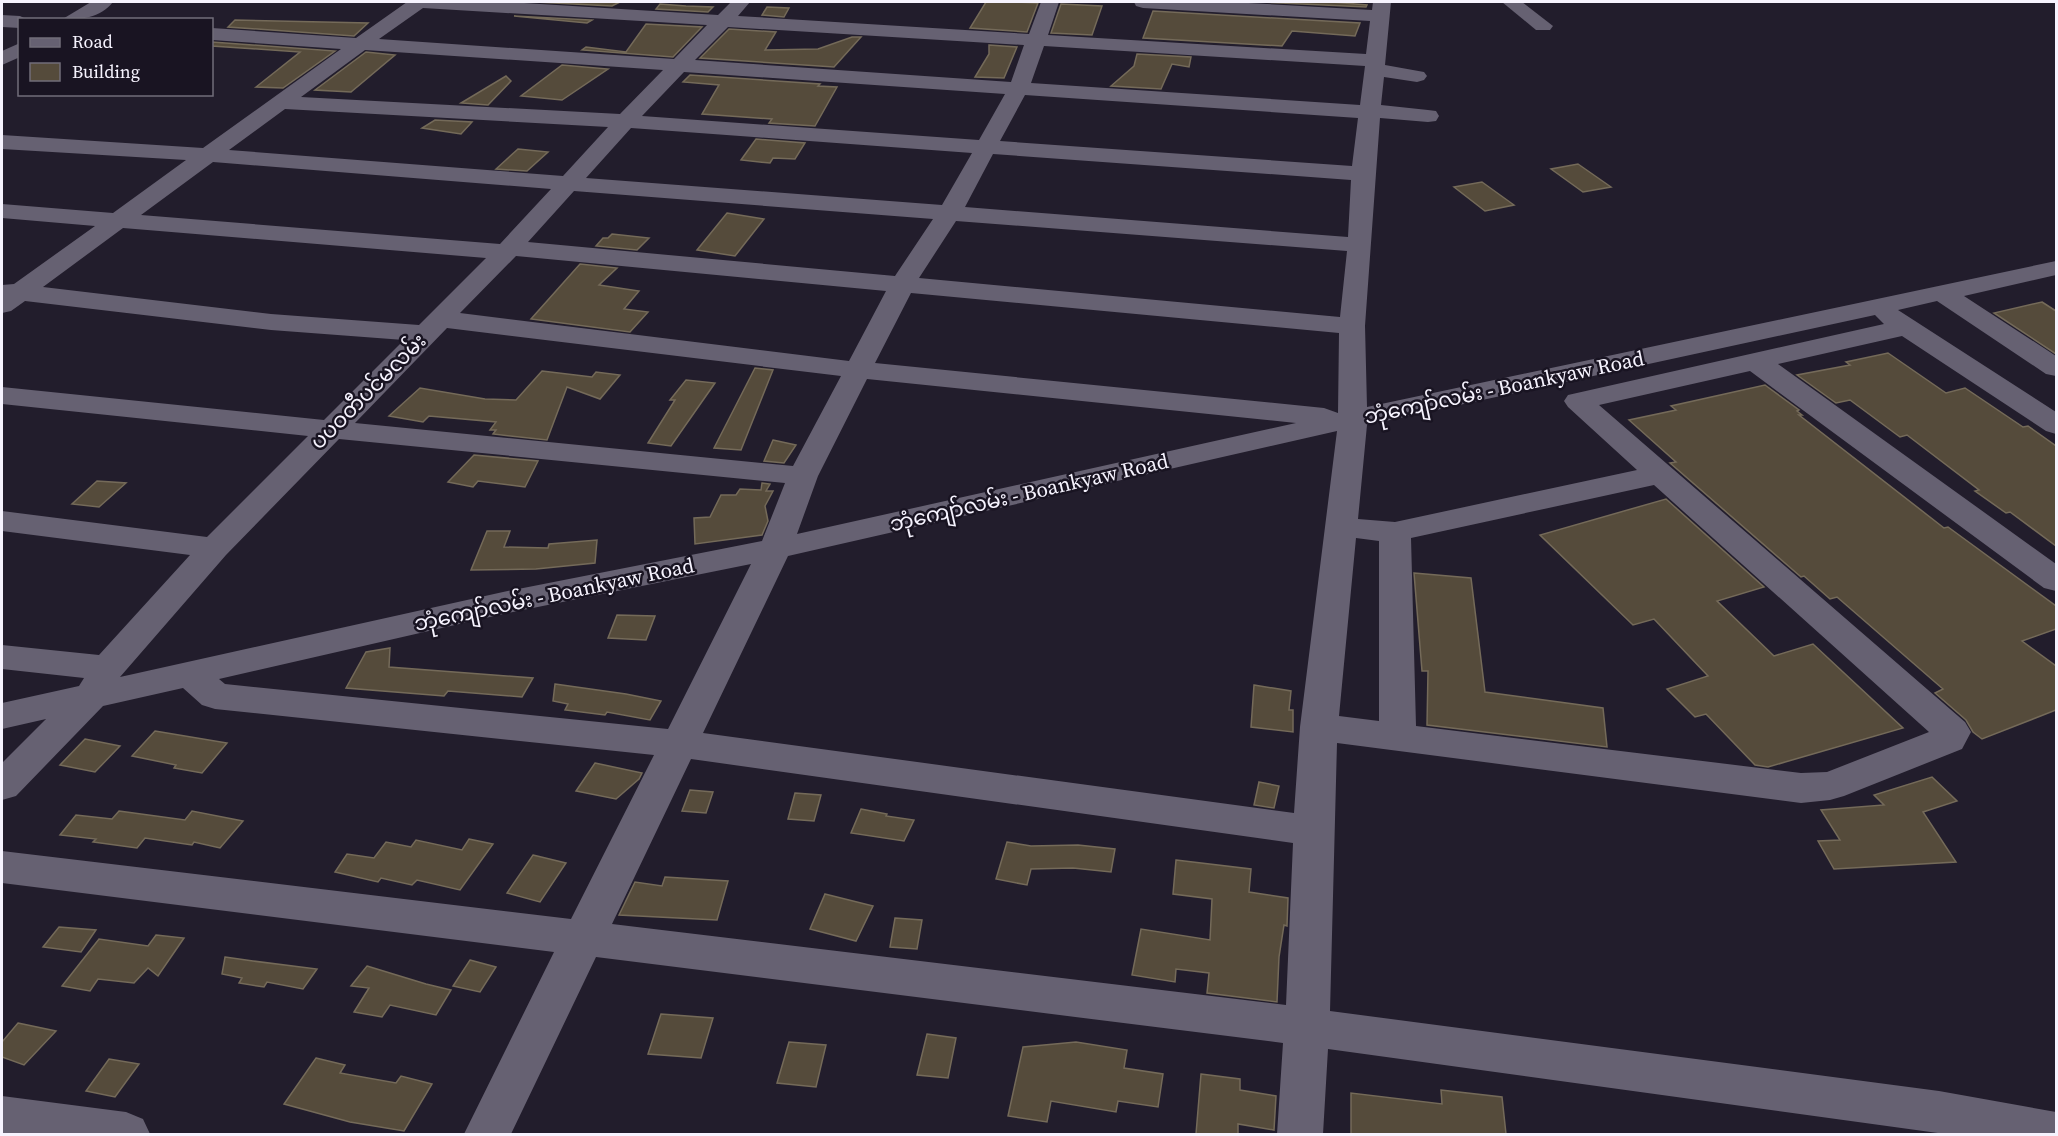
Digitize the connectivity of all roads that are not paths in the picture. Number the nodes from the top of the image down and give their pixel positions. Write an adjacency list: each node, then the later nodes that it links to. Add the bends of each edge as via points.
1 (104, 2): 8 (street)
2 (421, 2): 7 (street); 14 (street)
3 (1050, 2): 13 (street)
4 (1143, 2): 6 (street)
5 (1511, 2): 11 (street)
6 (1381, 9): 17 (street)
7 (733, 11): 13 (street); 18 (street, ပပဝတီပင်မလမ်း)
8 (74, 18)
9 (2, 21): 10 (street)
10 (18, 22)
11 (1544, 26)
12 (213, 34): 14 (street)
13 (1036, 38): 17 (street); 20 (street)
14 (361, 44): 18 (street); 21 (street)
15 (18, 50): 16 (street)
16 (2, 59)
17 (1375, 66): 19 (street); 22 (street)
18 (677, 67): 20 (street); 24 (street, ပပဝတီပင်မလမ်း)
19 (1416, 76)
20 (1019, 87): 22 (street); 26 (street)
21 (281, 102): 24 (street); 27 (street)
22 (1371, 111): 23 (street); 28 (street)
23 (1428, 116)
24 (625, 121): 26 (street); 29 (street, ပပဝတီပင်မလမ်း)
25 (2, 142): 27 (street)
26 (985, 147): 28 (street); 31 (street)
27 (207, 155): 29 (street); 32 (street)
28 (1363, 174): 33 (street)
29 (569, 183): 31 (street); 34 (street, ပပဝတီပင်မလမ်း)
30 (2, 212): 32 (street)
31 (950, 212): 33 (street); 36 (street)
32 (117, 221): 34 (street); 38 (street)
33 (1360, 245): 41 (street)
34 (508, 250): 36 (street); 40 (street, ပပဝတီပင်မလမ်း)
35 (2056, 268): 37 (street, ဘုံကျော်လမ်း - Boankyaw Road)
36 (902, 285): 41 (street); 45 (street)
37 (1942, 293): 39 (street, ဘုံကျော်လမ်း - Boankyaw Road); 44 (street)
38 (7, 296): 40 (street, via 271,322)
39 (1877, 307): 42 (street); 46 (street, ဘုံကျော်လမ်း - Boankyaw Road)
40 (432, 326): 45 (street); 51 (street, ပပဝတီပင်မလမ်း)
41 (1352, 326): 49 (street)
42 (1906, 327): 43 (street); 50 (street)
43 (1755, 362): 48 (street); 59 (street)
44 (2056, 368)
45 (858, 370): 49 (street); 53 (street)
46 (1552, 377): 48 (street); 49 (street, ဘုံကျော်လမ်း - Boankyaw Road)
47 (2, 395): 51 (street)
48 (1578, 401): 52 (street)
49 (1353, 419): 55 (street); 58 (street, ဘုံကျော်လမ်း - Boankyaw Road)
50 (2056, 425)
51 (331, 428): 53 (street); 57 (street, ပပဝတီပင်မလမ်း)
52 (1661, 474): 56 (street); 65 (street, via 1952,732 1949,740 1830,786 1800,788)
53 (803, 476): 58 (street)
54 (2, 521): 57 (street)
55 (1340, 527): 56 (street); 64 (street)
56 (1395, 532): 65 (street)
57 (215, 548): 62 (street, ပပဝတီပင်မလမ်း)
58 (775, 549): 61 (street, ဘုံကျော်လမ်း - Boankyaw Road, via 503,603); 66 (street)
59 (2056, 580)
60 (2, 657): 62 (street)
61 (190, 674): 62 (street, ဘုံကျော်လမ်း - Boankyaw Road); 66 (street, via 215,696)
62 (99, 682): 63 (street, ဘုံကျော်လမ်း - Boankyaw Road); 67 (street, ပပဝတီပင်မလမ်း)
63 (2, 716)
64 (1319, 727): 65 (street); 68 (street)
65 (1398, 738)
66 (681, 744): 68 (street); 70 (street)
67 (2, 786)
68 (1313, 831): 71 (street)
69 (2, 867): 70 (street)
70 (585, 937): 71 (street); 74 (street)
71 (1307, 1027): 75 (street); 76 (street, via 1939,1112)
72 (2, 1118): 73 (street)
73 (126, 1134)
74 (487, 1134)
75 (1300, 1134)
76 (2056, 1134)

